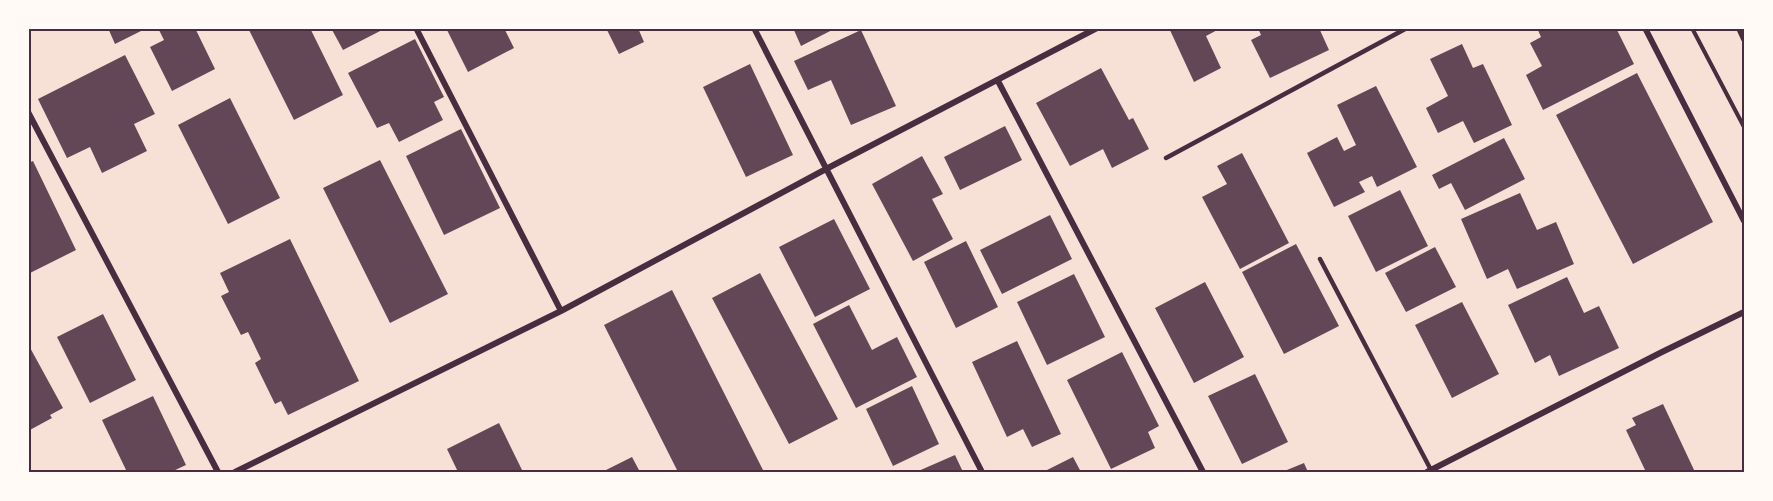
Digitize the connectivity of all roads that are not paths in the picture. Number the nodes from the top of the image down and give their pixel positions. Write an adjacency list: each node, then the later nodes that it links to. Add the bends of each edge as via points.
1 (416, 28): 14 (street)
2 (754, 28): 11 (street)
3 (1097, 28): 8 (street)
4 (1407, 28): 10 (lane)
5 (1645, 28): 12 (street)
6 (1739, 28): 7 (street)
7 (1744, 39)
8 (998, 81): 11 (street); 20 (street)
9 (28, 111): 17 (street)
10 (1166, 158)
11 (826, 169): 14 (street); 19 (street)
12 (1744, 221)
13 (1320, 259): 16 (lane)
14 (561, 311): 18 (street)
15 (1744, 312): 16 (street)
16 (1429, 471)
17 (218, 472)
18 (235, 472)
19 (982, 472)
20 (1203, 472)

